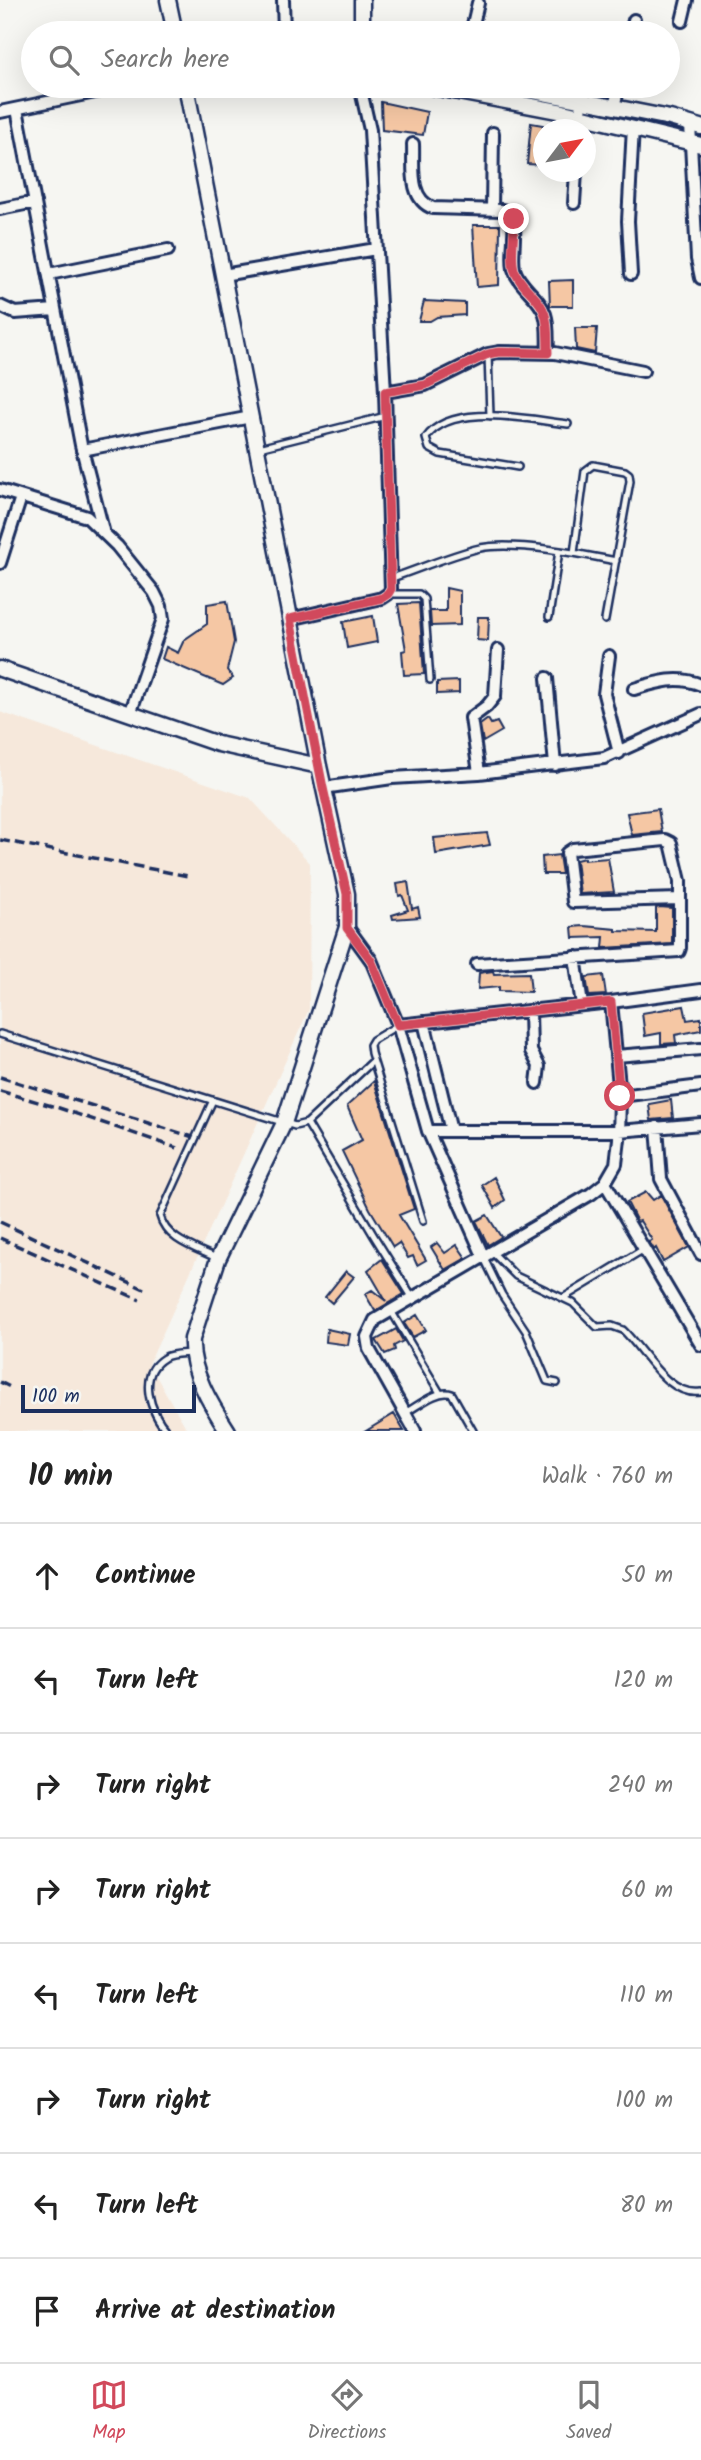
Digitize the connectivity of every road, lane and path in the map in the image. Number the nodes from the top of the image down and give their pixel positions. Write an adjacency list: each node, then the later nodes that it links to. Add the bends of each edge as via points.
1 (168, 0): 6 (main road)
2 (283, 0): 7 (street)
3 (362, 0): 8 (main road)
4 (687, 0): 10 (street)
5 (478, 3): 9 (street)
6 (172, 21)
7 (284, 21)
8 (362, 21)
9 (474, 21)
10 (682, 21)
11 (68, 98): 18 (street)
12 (188, 98): 36 (main road)
13 (363, 98): 32 (street, via 370,130)
14 (490, 98): 21 (main road)
15 (537, 98): 21 (main road)
16 (616, 98): 17 (street)
17 (614, 107): 20 (main road); 21 (main road)
18 (17, 109): 19 (street); 28 (street)
19 (0, 112)
20 (644, 113): 22 (main road); 23 (main road)
21 (580, 115): 23 (main road)
22 (696, 125): 25 (street)
23 (637, 128): 25 (main road); 35 (street, via 629,211)
24 (493, 133): 31 (street)
25 (696, 143): 37 (street)
26 (413, 144): 31 (street, via 416,194 425,205)
27 (575, 182): 29 (street)
28 (35, 202): 30 (street); 34 (street)
29 (574, 204)
30 (0, 209)
31 (492, 210): 40 (street, via 509,213 514,219 513,266 545,312)
32 (376, 249): 36 (street); 43 (street)
33 (168, 250): 34 (street)
34 (48, 274): 39 (street)
35 (631, 274)
36 (223, 275): 46 (main road)
37 (701, 278)
38 (0, 306): 39 (street, via 15,313)
39 (55, 310): 49 (street)
40 (548, 353): 41 (street); 42 (street)
41 (488, 354): 43 (street, via 425,385); 45 (lane)
42 (643, 371)
43 (385, 392): 44 (street)
44 (386, 416): 48 (lane); 58 (street)
45 (490, 416): 47 (lane); 50 (lane, via 455,419 429,433 425,443 440,454)
46 (251, 417): 48 (main road); 49 (street)
47 (568, 424)
48 (257, 448): 61 (main road)
49 (82, 450): 53 (street)
50 (517, 467)
51 (0, 490): 52 (street)
52 (21, 497): 53 (street, via 87,517); 57 (street)
53 (103, 530): 70 (street, via 154,592 163,619)
54 (559, 551): 55 (lane); 58 (lane, via 480,548); 60 (lane)
55 (574, 553): 56 (lane); 56 (lane, via 585,471 593,465 604,467 625,471 630,481)
56 (616, 561): 62 (lane)
57 (0, 563)
58 (392, 578): 59 (street)
59 (388, 594): 61 (street); 67 (lane, via 419,594 424,599)
60 (549, 617)
61 (290, 619): 74 (main road)
62 (606, 620)
63 (498, 650): 75 (street, via 495,696 471,718)
64 (609, 656): 72 (street, via 604,694)
65 (0, 669): 70 (main road)
66 (547, 678): 73 (street)
67 (430, 680)
68 (701, 685): 69 (street, via 666,680)
69 (634, 689)
70 (130, 714): 74 (main road, via 218,744)
71 (701, 714): 72 (street)
72 (619, 753): 73 (street)
73 (555, 765): 75 (street)
74 (319, 766): 76 (main road)
75 (479, 773): 76 (street)
76 (323, 788): 78 (main road, via 347,894)
77 (680, 900): 77 (street, via 573,902 567,853 669,841 678,869); 79 (street, via 679,951)
78 (347, 928): 86 (street, via 371,960); 95 (main road)
79 (575, 957): 80 (street); 83 (street)
80 (477, 964)
81 (701, 990): 82 (street)
82 (611, 1002): 83 (street); 89 (street)
83 (582, 1005): 84 (street)
84 (530, 1011): 85 (street); 91 (street, via 531,1051 539,1066)
85 (424, 1022): 86 (street); 100 (street)
86 (398, 1025): 90 (lane, via 373,1040); 99 (street)
87 (0, 1034): 94 (lane)
88 (701, 1049): 89 (street)
89 (616, 1056): 93 (street)
90 (373, 1061): 96 (lane); 103 (lane)
91 (537, 1083)
92 (701, 1086): 93 (street)
93 (620, 1096): 101 (street)
94 (213, 1100): 95 (lane); 107 (lane, via 160,1216 163,1227 176,1238)
95 (284, 1123): 96 (lane); 107 (main road)
96 (307, 1124): 108 (lane)
97 (701, 1124): 98 (street)
98 (657, 1127): 101 (street); 105 (street, via 664,1187)
99 (428, 1130): 100 (street); 106 (street)
100 (451, 1130): 101 (street)
101 (619, 1130): 102 (street, via 617,1164)
102 (605, 1183): 104 (street); 106 (street)
103 (423, 1221)
104 (644, 1249): 109 (lane); 111 (street)
105 (701, 1254)
106 (488, 1256): 108 (street); 109 (lane, via 516,1276); 113 (lane, via 502,1295 530,1340 545,1376)
107 (218, 1259): 112 (main road)
108 (412, 1297): 110 (street)
109 (563, 1298): 114 (lane, via 597,1327 622,1330 671,1385 683,1392)
110 (390, 1309): 115 (lane); 116 (street, via 375,1320 366,1337)
111 (701, 1345)
112 (191, 1353): 117 (lane, via 166,1356 149,1379 151,1404); 118 (main road, via 209,1401)
113 (557, 1383)
114 (701, 1392)
115 (440, 1393): 116 (lane); 120 (lane, via 452,1394)
116 (405, 1413): 119 (street)
117 (167, 1431)
118 (228, 1431)
119 (415, 1431)
120 (473, 1431)

